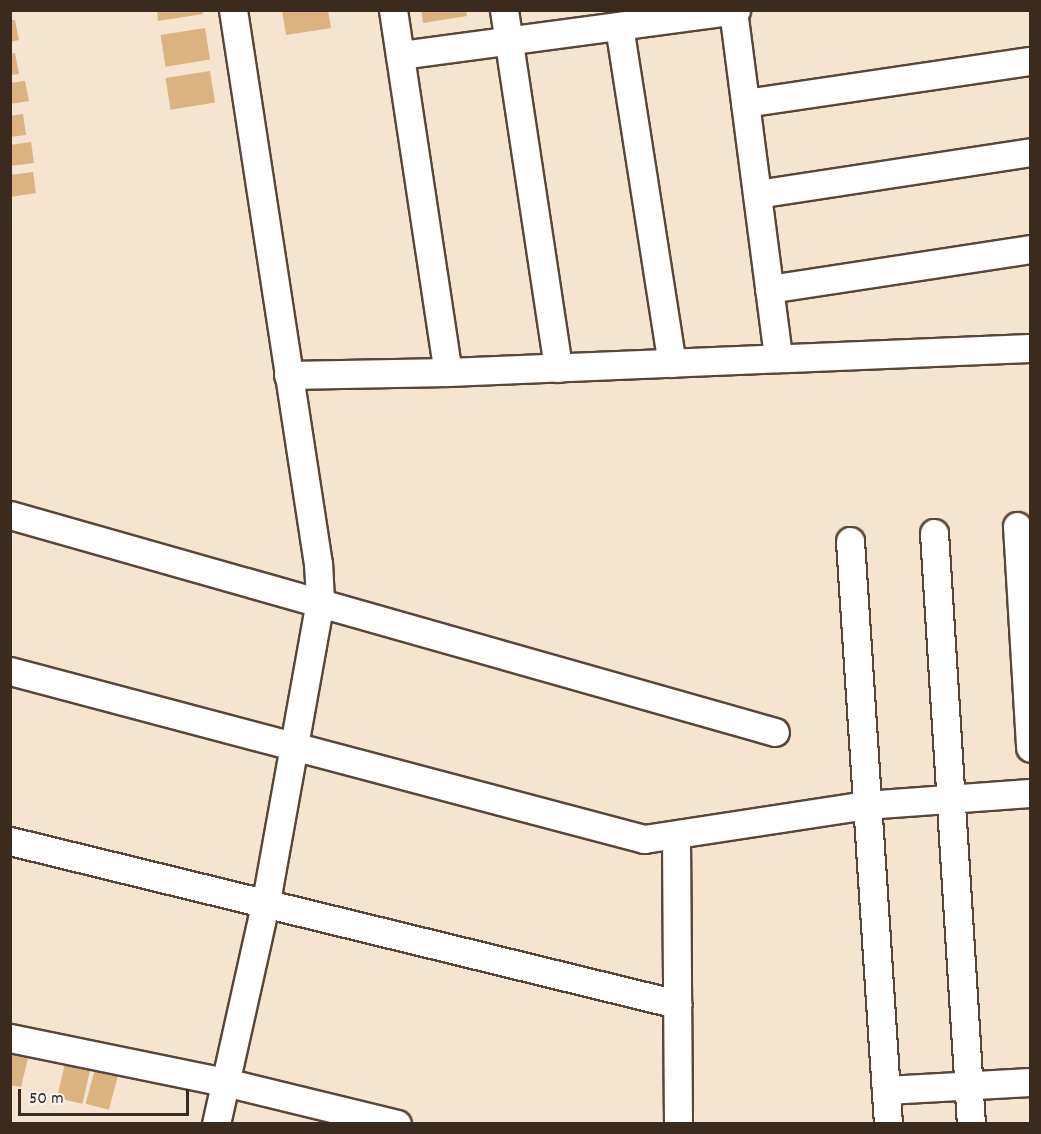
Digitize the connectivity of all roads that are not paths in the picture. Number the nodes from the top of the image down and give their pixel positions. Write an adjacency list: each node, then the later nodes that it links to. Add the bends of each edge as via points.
1 (233, 10): 19 (street)
2 (393, 10): 7 (street)
3 (504, 10): 6 (street)
4 (734, 11): 5 (street); 9 (street)
5 (618, 26): 6 (street); 16 (street)
6 (508, 40): 7 (street); 17 (street)
7 (400, 55): 18 (street)
8 (1030, 61): 9 (street)
9 (745, 104): 11 (street)
10 (1030, 152): 11 (street)
11 (757, 194): 13 (street)
12 (1030, 249): 13 (street)
13 (769, 290): 15 (street)
14 (1030, 348): 15 (street)
15 (778, 358): 16 (street)
16 (672, 363): 17 (street)
17 (558, 368): 18 (street)
18 (448, 372): 19 (street)
19 (288, 375): 24 (street, via 318,564)
20 (10, 515): 24 (street)
21 (1017, 526): 28 (street)
22 (934, 533): 30 (street)
23 (850, 541): 31 (street)
24 (320, 600): 26 (street); 27 (street)
25 (10, 671): 27 (street)
26 (775, 732)
27 (295, 746): 32 (street, via 624,836); 34 (street)
28 (1030, 748)
29 (1030, 793): 30 (street)
30 (951, 799): 31 (street); 39 (street)
31 (865, 805): 32 (street); 40 (street)
32 (676, 837): 35 (street)
33 (10, 841): 34 (street)
34 (266, 901): 35 (street); 37 (street)
35 (677, 1004): 43 (street)
36 (10, 1038): 37 (street)
37 (225, 1082): 41 (street); 42 (street)
38 (1030, 1082): 39 (street)
39 (968, 1085): 40 (street); 45 (street)
40 (886, 1090): 44 (street)
41 (384, 1122)
42 (216, 1124)
43 (678, 1124)
44 (888, 1124)
45 (971, 1124)

